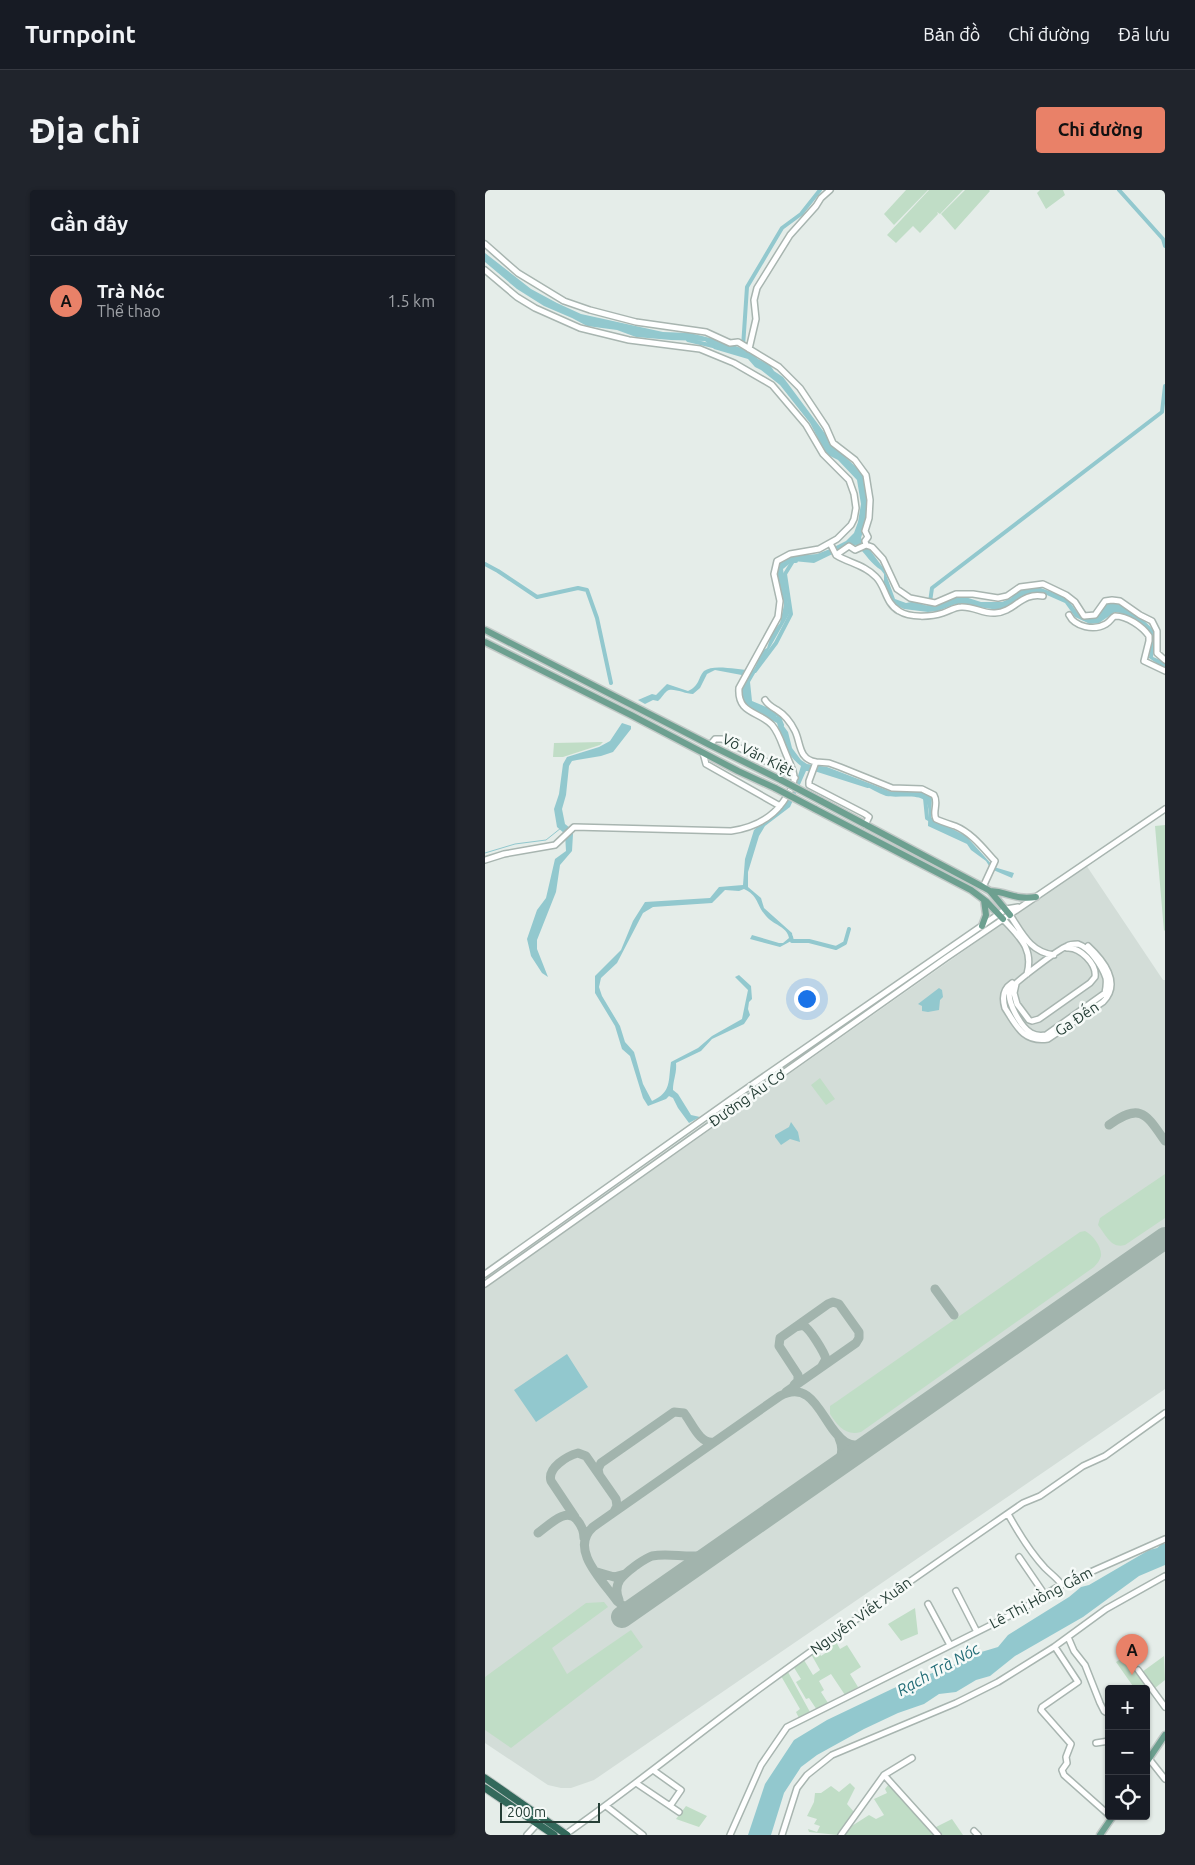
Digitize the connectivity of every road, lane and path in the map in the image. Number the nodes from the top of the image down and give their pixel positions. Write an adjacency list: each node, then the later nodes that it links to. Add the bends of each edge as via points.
1 (830, 190): 4 (street, via 791,235 757,288 755,319)
2 (485, 244): 4 (street, via 518,273 564,301 636,322 706,332)
3 (485, 270): 5 (street, via 535,308 580,328 629,340 700,350 734,363 772,385 852,487 854,518 846,532)
4 (748, 348): 6 (street, via 789,375 818,415 833,443 855,460 866,475 871,508 865,531)
5 (830, 543): 7 (street); 23 (street, via 815,550 786,555 777,561 774,574 780,601 779,613 739,688 741,702 747,710 767,721 776,731)
6 (866, 545): 7 (street, via 857,550 849,546); 8 (street, via 872,547 885,562 899,591 910,598 929,603 941,602 956,594 993,598)
7 (836, 554): 10 (street, via 873,574 881,582 889,603 901,613 918,617 964,607 993,613)
8 (1009, 596): 10 (street); 12 (street, via 1023,586 1046,584 1075,602 1084,616 1095,615 1102,603 1112,600 1120,601)
9 (1043, 596): 10 (street, via 1025,598)
10 (1012, 606)
11 (1069, 615): 12 (street, via 1083,627 1106,624 1115,616)
12 (1137, 619): 15 (street, via 1147,618 1154,624 1158,634 1157,653); 16 (street, via 1149,636 1144,661)
13 (485, 630): 17 (main road, Võ Văn Kiệt)
14 (485, 642): 18 (main road, Võ Văn Kiệt)
15 (1165, 660)
16 (1165, 671)
17 (567, 672): 18 (main road); 20 (main road, Võ Văn Kiệt)
18 (562, 680): 21 (main road, Võ Văn Kiệt)
19 (765, 700): 22 (street, via 785,717 796,733 803,754)
20 (710, 746): 23 (street, via 715,739 722,739); 26 (main road, Võ Văn Kiệt, bridge)
21 (703, 753): 24 (street, via 705,764); 28 (main road, Võ Văn Kiệt, bridge)
22 (815, 763): 26 (street, via 809,785 865,814 869,817); 30 (street, via 839,767 892,788 922,789 932,793 937,801 936,819 973,838 995,861)
23 (795, 778): 24 (street)
24 (780, 806): 29 (street, via 754,826 731,831 572,828 553,845)
25 (1165, 809): 33 (street, Đường Âu Cơ)
26 (865, 825): 27 (main road, Võ Văn Kiệt)
27 (891, 838): 28 (street); 30 (main road, Võ Văn Kiệt)
28 (886, 846): 32 (main road, Võ Văn Kiệt)
29 (485, 860)
30 (983, 886): 31 (main road, Võ Văn Kiệt)
31 (990, 891): 33 (main road, via 1013,897); 34 (main road, Võ Văn Kiệt)
32 (982, 897): 35 (main road, Võ Văn Kiệt); 36 (main road, via 987,911)
33 (1036, 897): 34 (street, Đường Âu Cơ)
34 (1008, 912): 35 (street, Đường Âu Cơ); 39 (street, via 1032,946)
35 (1001, 917): 36 (street, Đường Âu Cơ); 38 (street, Đường Âu Cơ); 40 (street, via 1027,949 1030,964)
36 (982, 926): 38 (street, Đường Âu Cơ)
37 (1062, 949): 39 (street); 41 (street, via 1077,949 1084,955 1095,970 1095,977 1090,983 1033,1021 1014,998); 41 (street, via 1078,944 1089,951 1107,979 1105,993 1046,1035 1039,1036 1026,1030 1010,1005 1009,992)
38 (944, 955): 42 (street, Đường Âu Cơ); 43 (street, Đường Âu Cơ)
39 (1054, 955): 40 (street)
40 (1027, 974): 41 (street)
41 (1017, 981)
42 (654, 1155): 43 (street); 44 (street, Đường Âu Cơ)
43 (659, 1161): 45 (street, Đường Âu Cơ)
44 (485, 1274)
45 (485, 1284)
46 (1165, 1413): 47 (street, Nguyễn Viết Xuân, via 1105,1456 1083,1466 1041,1496)
47 (1007, 1514): 51 (street, via 1045,1568); 68 (street, Nguyễn Viết Xuân, via 751,1695)
48 (1165, 1539): 51 (street, Lê Thị Hồng Gấm)
49 (1019, 1557): 53 (street)
50 (1165, 1576): 56 (street, via 1123,1598)
51 (1062, 1585): 53 (street, Lê Thị Hồng Gấm)
52 (956, 1591): 55 (street)
53 (1045, 1595): 55 (street, Lê Thị Hồng Gấm)
54 (929, 1604): 57 (street)
55 (977, 1632): 57 (street, Lê Thị Hồng Gấm)
56 (1068, 1637): 58 (street); 61 (street, via 1085,1665)
57 (950, 1645): 84 (street, Lê Thị Hồng Gấm, via 787,1727 761,1765)
58 (1055, 1647): 76 (street, via 1078,1682 1041,1709 1071,1744 1062,1770 1064,1776); 85 (street, via 956,1703 832,1755 807,1775 797,1788)
59 (1138, 1670): 60 (street)
60 (1165, 1706)
61 (1105, 1711)
62 (1165, 1735): 65 (main road)
63 (1105, 1742): 64 (street)
64 (1096, 1743)
65 (1150, 1756)
66 (913, 1758): 69 (street)
67 (1150, 1763): 71 (street)
68 (653, 1770): 72 (street, Nguyễn Viết Xuân); 75 (street, via 681,1790)
69 (884, 1776): 86 (street); 87 (street)
70 (485, 1778): 80 (highway)
71 (1165, 1779)
72 (636, 1783): 74 (street, Nguyễn Viết Xuân); 75 (street)
73 (485, 1788): 79 (highway)
74 (606, 1806): 81 (street, Nguyễn Viết Xuân); 83 (street)
75 (670, 1806): 77 (street)
76 (1105, 1811)
77 (679, 1812)
78 (1109, 1820): 88 (main road)
79 (537, 1824): 80 (highway); 82 (street)
80 (555, 1833): 81 (highway)
81 (567, 1834)
82 (527, 1835)
83 (643, 1835)
84 (730, 1835)
85 (782, 1835)
86 (841, 1835)
87 (938, 1835)
88 (1100, 1835)

